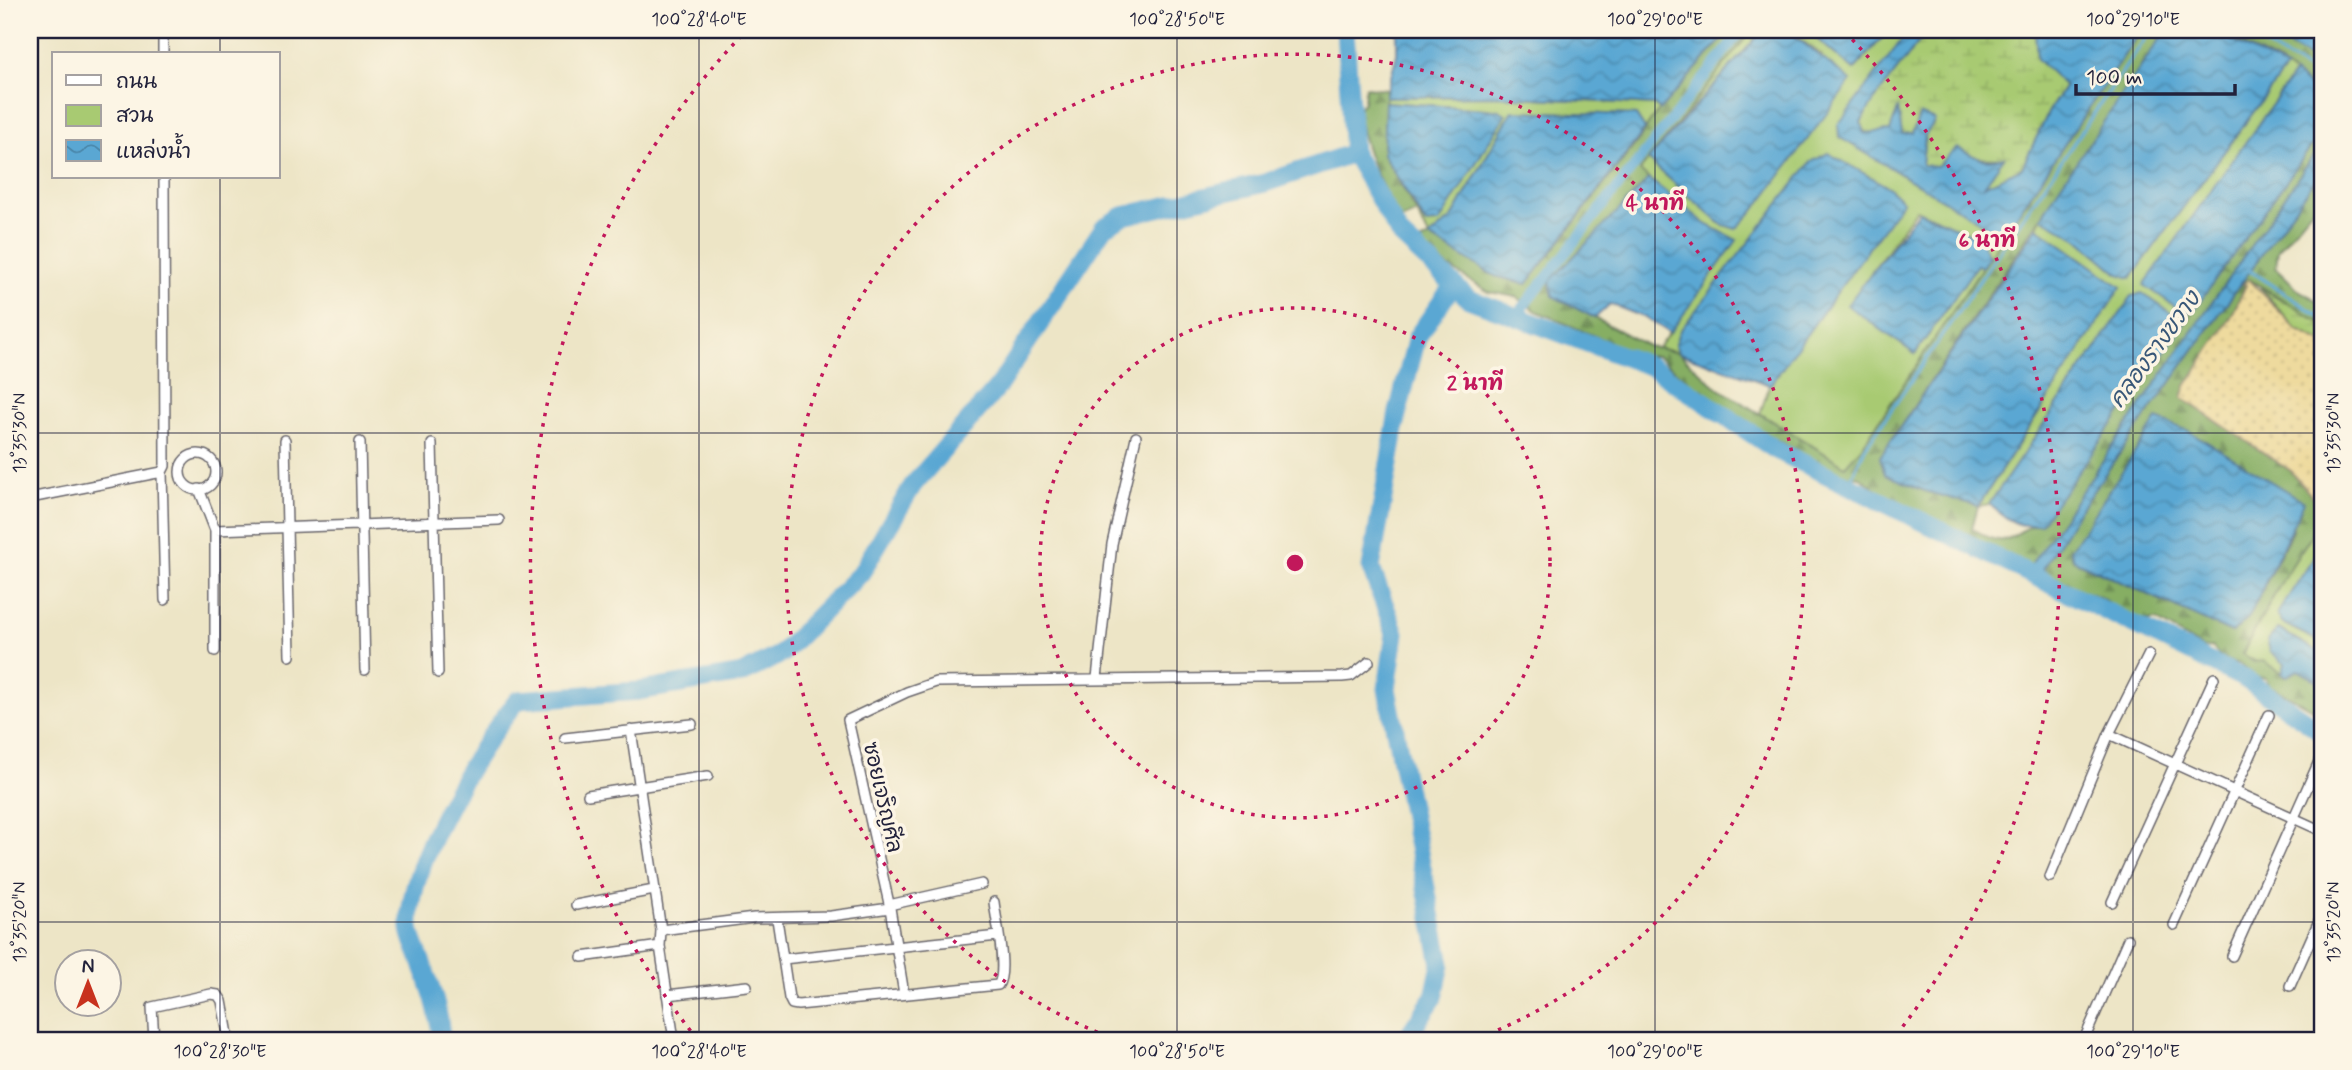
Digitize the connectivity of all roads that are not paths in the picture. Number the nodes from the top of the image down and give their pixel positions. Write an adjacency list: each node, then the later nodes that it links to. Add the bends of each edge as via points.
1 (163, 30): 2 (street)
2 (163, 52)
3 (164, 178): 8 (street)
4 (1136, 437): 24 (street, via 1113,536)
5 (285, 440): 16 (street)
6 (360, 442): 14 (street)
7 (432, 443): 13 (street)
8 (164, 469): 9 (street); 11 (street); 17 (street)
9 (180, 471): 10 (street, via 186,484); 10 (street, via 184,460 194,454 211,459 216,477)
10 (199, 489): 15 (street)
11 (30, 498)
12 (499, 520): 13 (street)
13 (433, 523): 14 (street); 23 (street)
14 (362, 527): 16 (street); 22 (street)
15 (215, 530): 16 (street); 18 (street)
16 (288, 530): 20 (street)
17 (165, 600)
18 (215, 651)
19 (2149, 654): 29 (street)
20 (290, 656)
21 (1369, 663): 24 (street, ซอยเจริญศีล, via 1342,677)
22 (365, 670)
23 (438, 673)
24 (1097, 678): 45 (street, ซอยเจริญศีล, via 936,682 848,720)
25 (2214, 678): 32 (street)
26 (2269, 715): 35 (street)
27 (692, 724): 28 (street)
28 (631, 730): 30 (street); 34 (street)
29 (2109, 734): 32 (street); 39 (street)
30 (565, 738)
31 (2321, 757): 37 (street)
32 (2175, 765): 35 (street); 43 (street)
33 (708, 776): 34 (street)
34 (638, 786): 36 (street); 41 (street)
35 (2234, 793): 37 (street); 48 (street)
36 (588, 795)
37 (2294, 819): 38 (street); 54 (street)
38 (2322, 831)
39 (2050, 877)
40 (982, 884): 45 (street)
41 (654, 890): 44 (street); 49 (street)
42 (994, 902): 50 (street)
43 (2112, 902)
44 (576, 905)
45 (890, 907): 47 (street); 53 (street)
46 (2322, 914): 58 (street)
47 (777, 919): 49 (street); 56 (street)
48 (2174, 925)
49 (661, 930): 52 (street)
50 (998, 936): 53 (street); 60 (street, via 998,985)
51 (2128, 939): 64 (street)
52 (660, 946): 55 (street); 59 (street)
53 (897, 946): 56 (street); 60 (street)
54 (2232, 956)
55 (582, 957)
56 (783, 959): 60 (street, via 789,998 795,1005)
57 (747, 986): 59 (street)
58 (2290, 986)
59 (667, 995): 63 (street)
60 (904, 995)
61 (154, 1040): 62 (street, via 152,1007 211,994 222,1001)
62 (229, 1040)
63 (674, 1040)
64 (2084, 1040)

